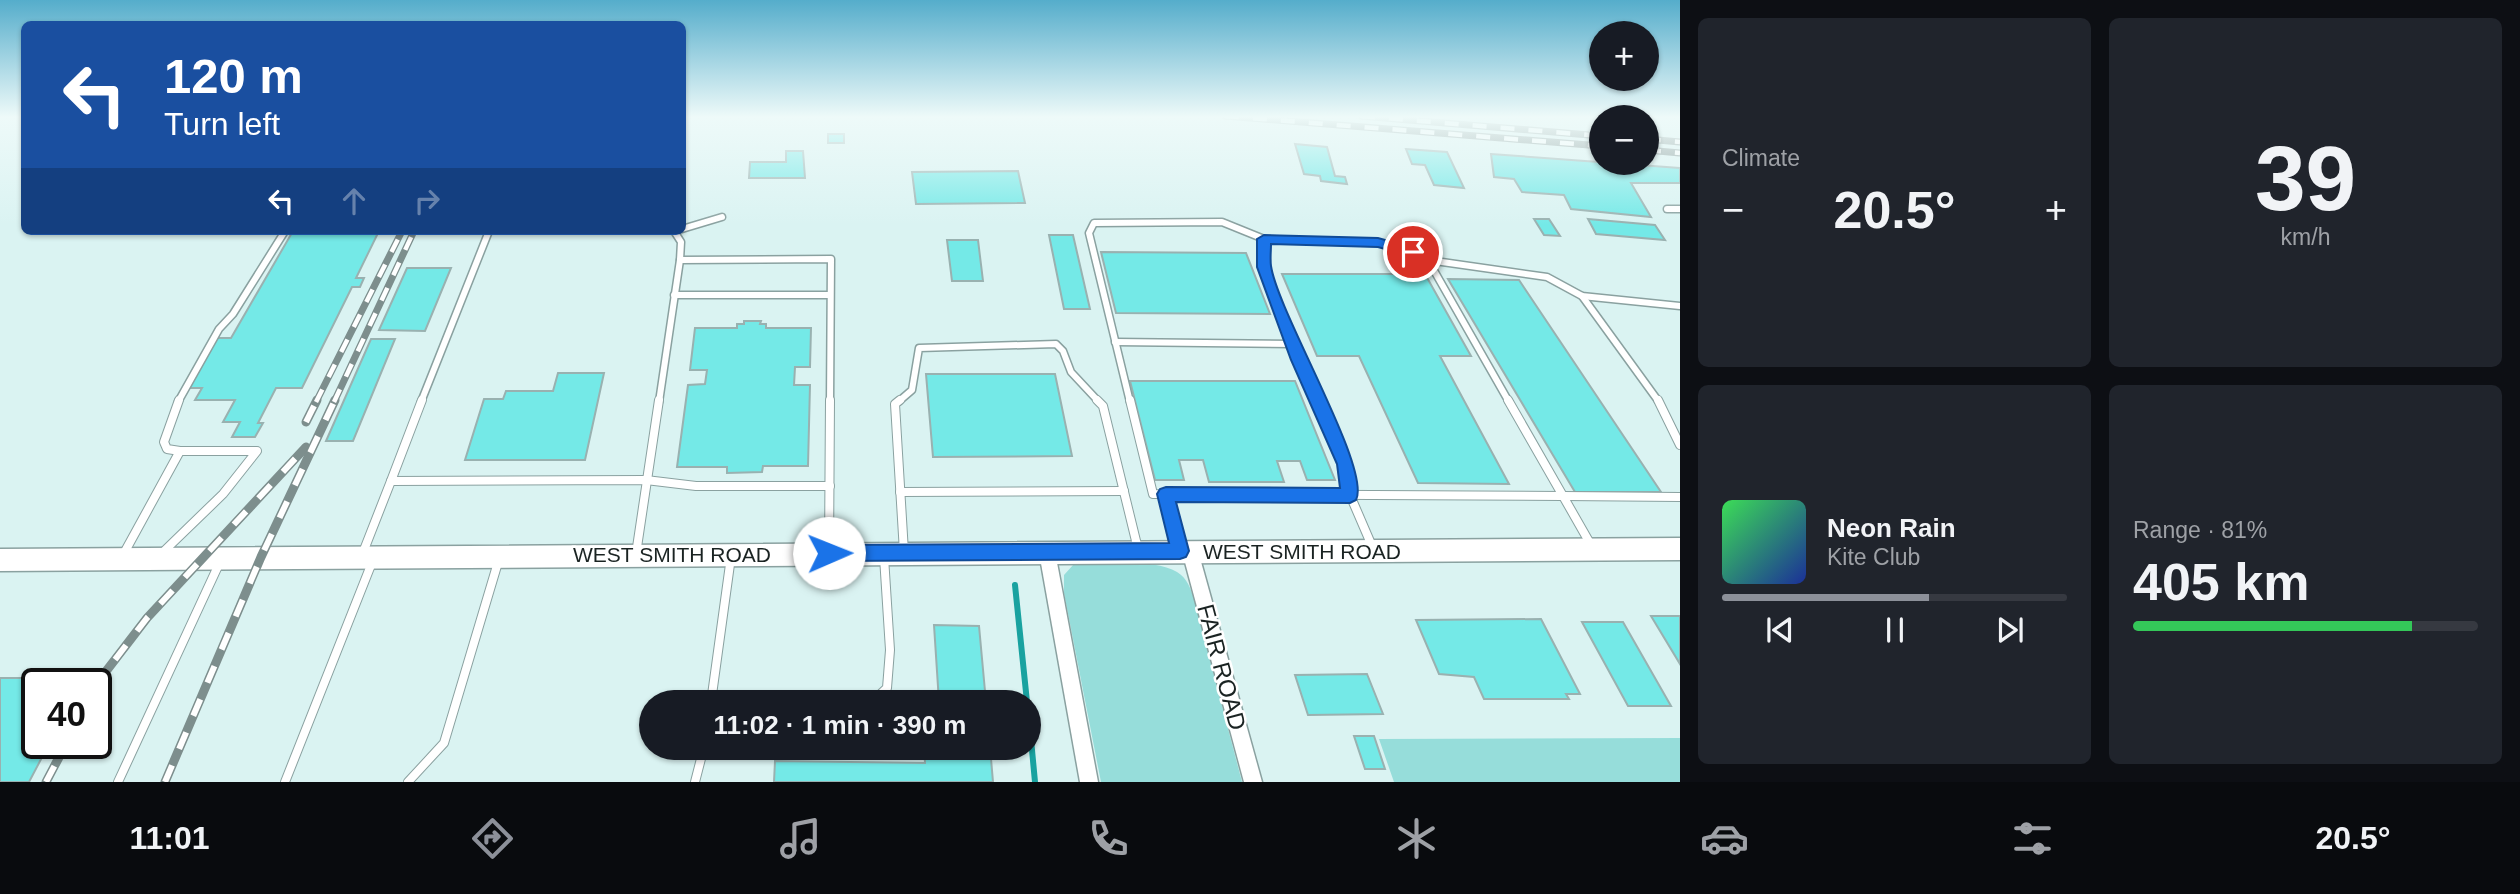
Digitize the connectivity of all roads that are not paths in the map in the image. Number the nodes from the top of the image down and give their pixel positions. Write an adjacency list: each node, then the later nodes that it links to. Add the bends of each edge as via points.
1 (1667, 209): 2 (lane)
2 (1680, 209)
3 (722, 217): 4 (lane)
4 (686, 228)
5 (282, 235): 18 (lane, via 182,392 164,442 167,449)
6 (487, 235): 20 (lane)
7 (677, 235): 9 (lane)
8 (1264, 239): 10 (lane, via 1378,243); 15 (lane, via 1222,222 1094,223 1089,233); 16 (lane, via 1264,267)
9 (680, 260): 11 (lane); 12 (lane, via 831,259)
10 (1428, 260): 13 (lane, via 1547,277); 26 (lane)
11 (674, 295): 12 (lane); 19 (lane)
12 (830, 295): 21 (lane)
13 (1582, 296): 14 (lane); 17 (lane, via 1663,407)
14 (1680, 306)
15 (1115, 341): 16 (lane); 24 (lane, via 1153,494)
16 (1293, 344): 25 (lane, via 1346,464)
17 (1680, 445)
18 (180, 451): 41 (lane); 42 (lane, via 257,451 223,494)
19 (646, 480): 20 (lane); 21 (lane, via 696,486); 36 (lane)
20 (391, 481): 39 (lane)
21 (830, 486): 34 (lane)
22 (1124, 491): 23 (lane); 23 (lane, via 1103,405 1070,372 1056,344 919,348 912,390 895,404); 31 (lane)
23 (900, 492): 35 (lane)
24 (1166, 494): 25 (lane); 32 (lane)
25 (1350, 495): 26 (lane); 30 (lane)
26 (1563, 496): 27 (lane); 28 (lane)
27 (1680, 497)
28 (1593, 549): 29 (street, WEST SMITH ROAD); 30 (street, WEST SMITH ROAD)
29 (1680, 549)
30 (1374, 550): 32 (street, WEST SMITH ROAD)
31 (1139, 551): 32 (street, WEST SMITH ROAD); 33 (street, WEST SMITH ROAD)
32 (1185, 551): 52 (street, FAIR ROAD)
33 (1047, 552): 35 (street, WEST SMITH ROAD); 51 (street)
34 (829, 553): 35 (street, WEST SMITH ROAD); 37 (street, WEST SMITH ROAD)
35 (894, 553): 45 (lane)
36 (636, 554): 37 (street, WEST SMITH ROAD); 38 (street, WEST SMITH ROAD)
37 (731, 554): 44 (lane)
38 (500, 555): 39 (street, WEST SMITH ROAD); 49 (lane, via 444,743)
39 (368, 556): 40 (street, WEST SMITH ROAD); 48 (lane)
40 (222, 557): 42 (street, WEST SMITH ROAD); 47 (lane)
41 (121, 558): 42 (street, WEST SMITH ROAD); 43 (street, WEST SMITH ROAD)
42 (156, 558)
43 (1, 560)
44 (712, 690)
45 (885, 690)
46 (701, 760): 50 (lane)
47 (118, 782)
48 (285, 782)
49 (408, 782)
50 (695, 782)
51 (1089, 782)
52 (1253, 782)

